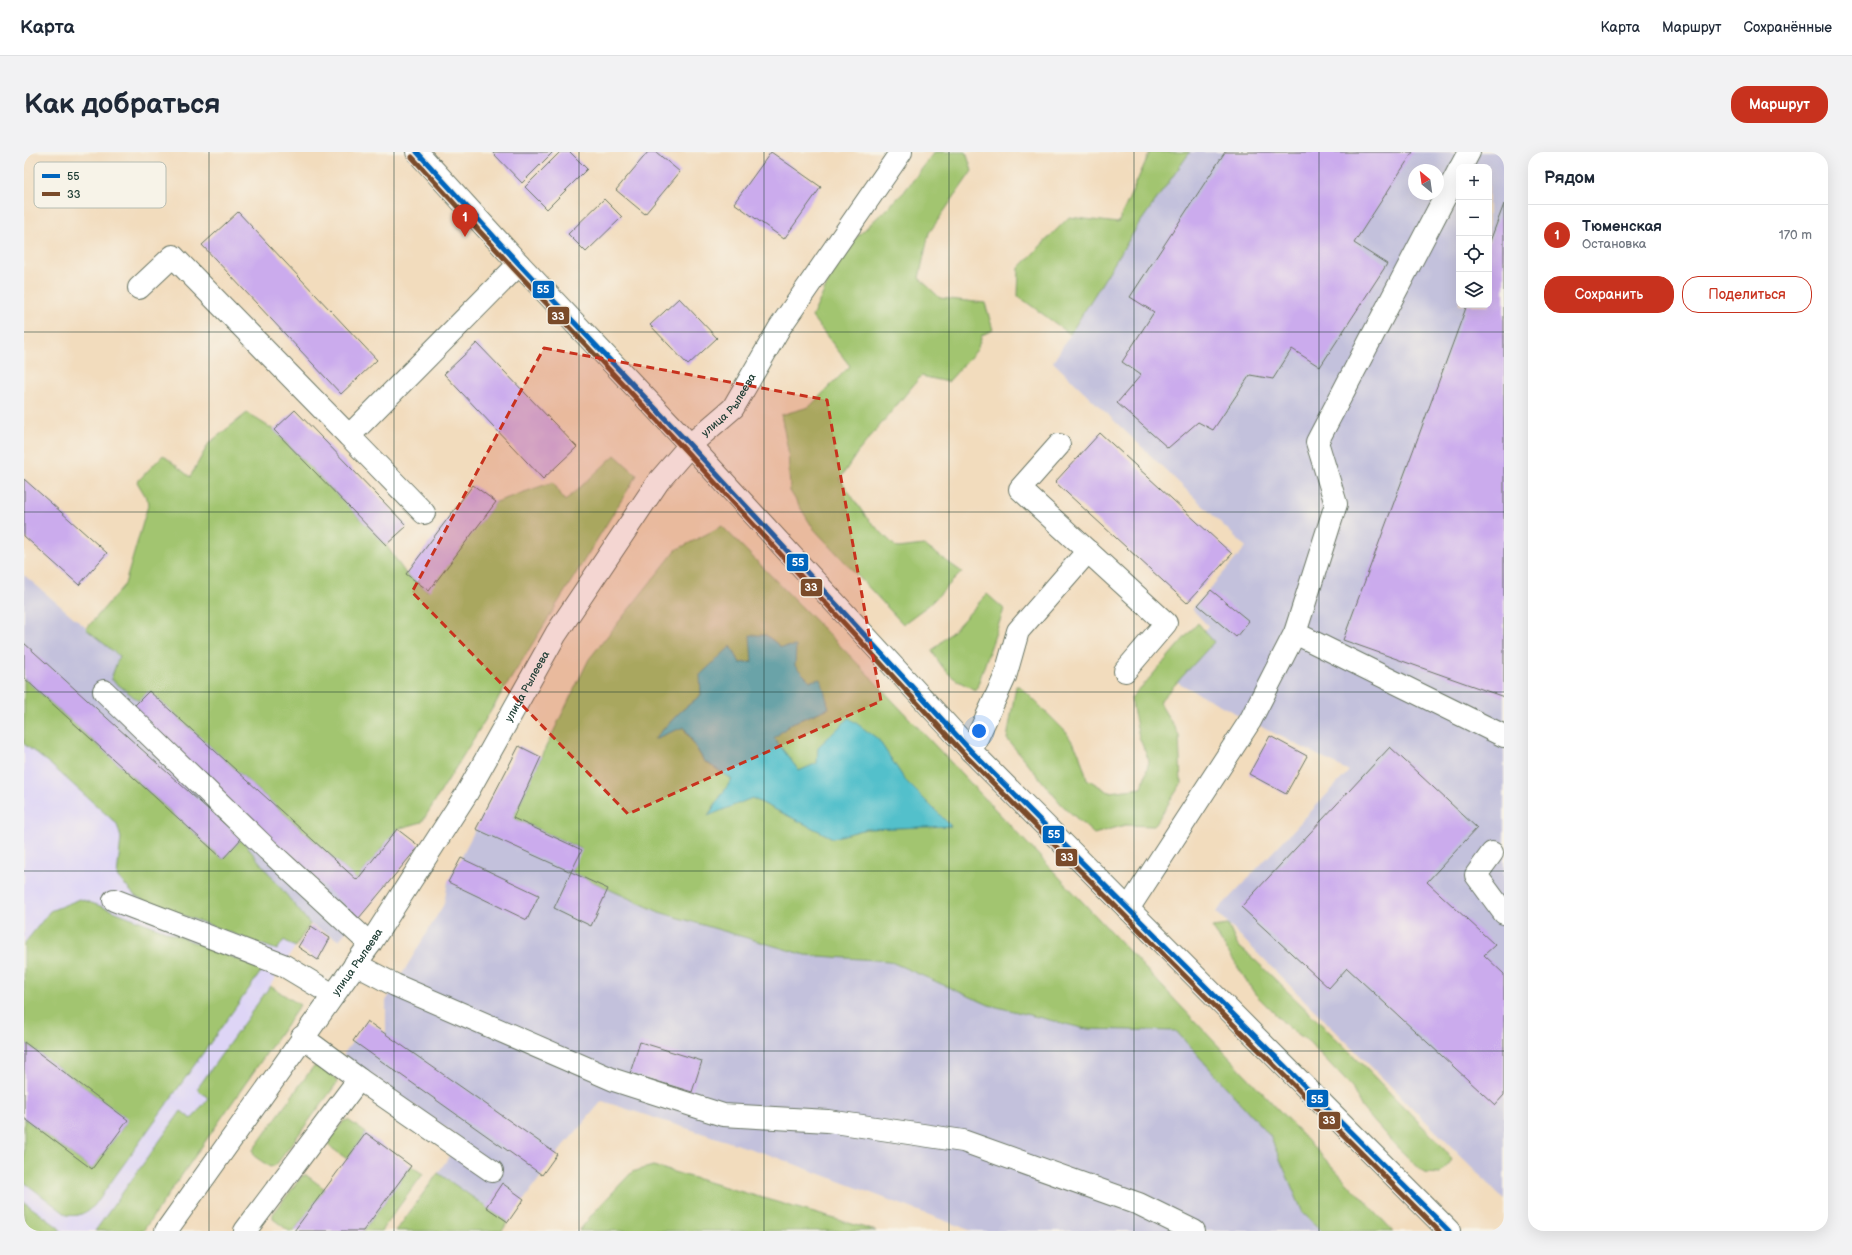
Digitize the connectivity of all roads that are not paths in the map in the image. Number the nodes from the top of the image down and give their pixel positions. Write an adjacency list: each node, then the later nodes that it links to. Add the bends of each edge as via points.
1 (417, 152): 6 (street)
2 (901, 152): 10 (street, улица Рылеева, via 780,327 732,408)
3 (1469, 152): 4 (street)
4 (1463, 164)
5 (1456, 176): 13 (street, via 1317,442 1336,504)
6 (519, 264): 8 (street); 10 (street)
7 (139, 288): 8 (street, via 172,256)
8 (349, 436): 11 (street)
9 (1059, 444): 12 (street, via 1020,489)
10 (690, 445): 17 (street); 22 (street, улица Рылеева, via 658,482 556,634 467,793)
11 (424, 513)
12 (1088, 551): 14 (street, via 1166,623); 17 (street, via 1018,631 1005,676)
13 (1295, 633): 16 (street); 20 (street, via 1250,721)
14 (1125, 671)
15 (104, 691): 22 (street, via 268,850)
16 (1504, 736)
17 (971, 751): 20 (street)
18 (1492, 853): 21 (street, via 1476,875)
19 (114, 900): 24 (street, via 283,965)
20 (1128, 909): 31 (street)
21 (1504, 914)
22 (370, 944): 23 (street, улица Рылеева)
23 (355, 964): 24 (street, улица Рылеева); 30 (street, via 395,985 614,1080 723,1115 828,1121 963,1141 1138,1204)
24 (333, 995): 25 (street, улица Рылеева)
25 (302, 1038): 26 (street); 28 (street, улица Рылеева)
26 (359, 1079): 27 (street); 29 (street)
27 (492, 1172)
28 (166, 1231)
29 (245, 1231)
30 (1194, 1231)
31 (1449, 1231)

